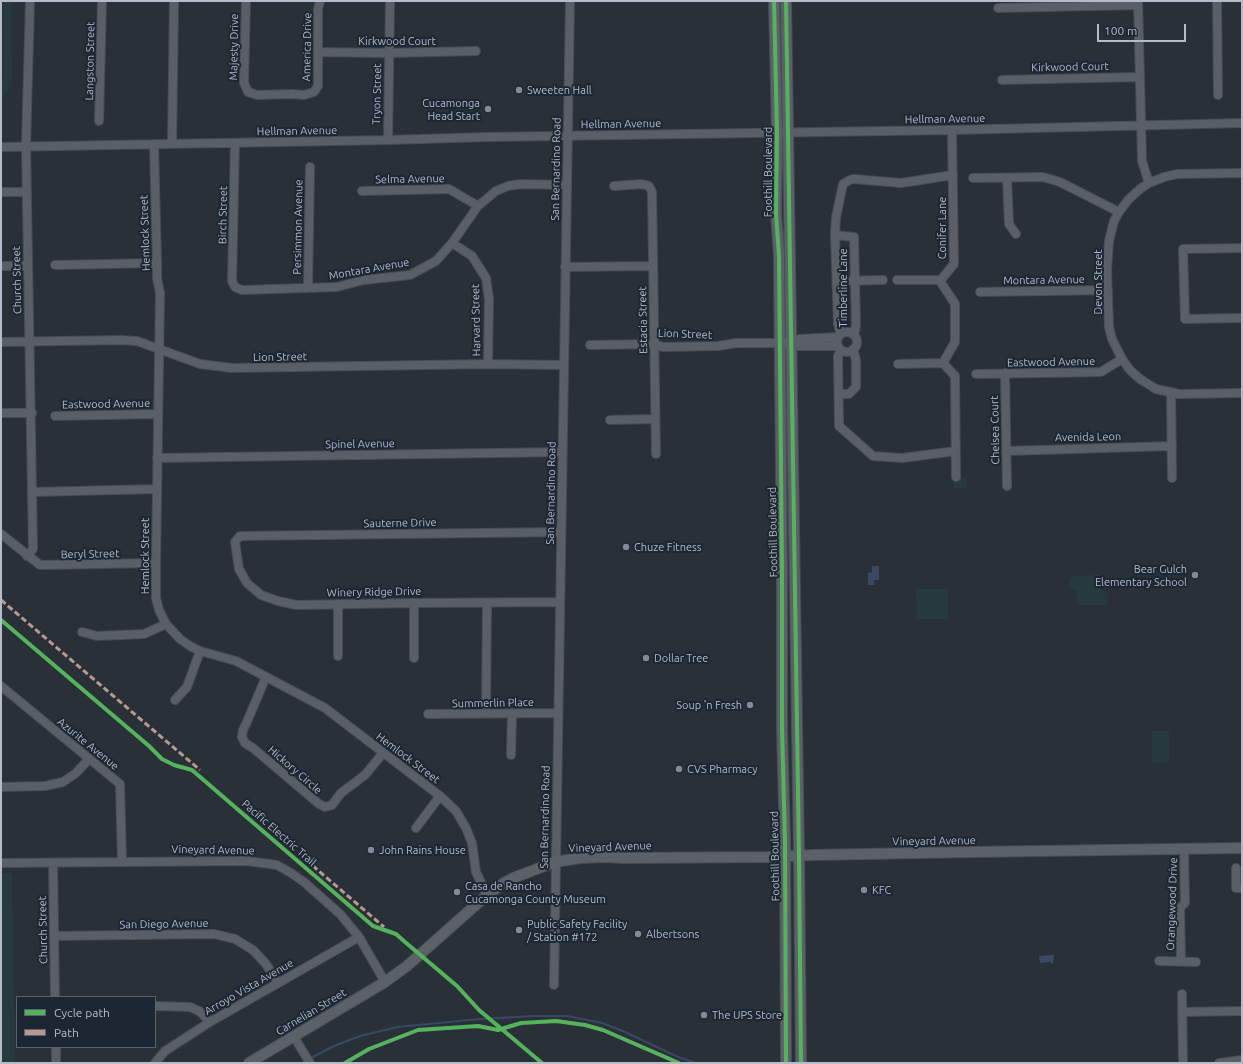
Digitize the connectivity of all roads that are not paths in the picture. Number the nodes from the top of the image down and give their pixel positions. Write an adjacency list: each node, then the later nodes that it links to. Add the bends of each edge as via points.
1 (30, 1): 31 (street, Church Street)
2 (102, 1): 20 (street, Langston Street)
3 (174, 1): 30 (street)
4 (246, 1): 18 (street, Majesty Drive, via 244,83 248,92 257,95 304,95)
5 (320, 1): 14 (street, America Drive)
6 (390, 1): 15 (street, Tryon Street)
7 (570, 1): 26 (street, San Bernardino Road)
8 (774, 1): 24 (main road, Foothill Boulevard)
9 (786, 1): 25 (main road, Foothill Boulevard)
10 (1217, 1): 19 (street)
11 (1138, 3): 12 (street); 16 (street)
12 (998, 8)
13 (476, 51): 15 (street, Kirkwood Court)
14 (318, 52): 15 (street, Kirkwood Court); 18 (street, America Drive, via 318,86)
15 (389, 53): 27 (street, Tryon Street)
16 (1140, 77): 17 (street, Kirkwood Court); 22 (street)
17 (1002, 80)
18 (314, 92)
19 (1218, 96)
20 (100, 121)
21 (1242, 122): 22 (street, Hellman Avenue)
22 (1140, 125): 23 (street, Hellman Avenue); 38 (street, via 1142,161)
23 (952, 130): 25 (street, Hellman Avenue); 35 (street, Conifer Lane)
24 (777, 132): 25 (street, Hellman Avenue); 26 (street, Hellman Avenue); 70 (main road, Foothill Boulevard, via 776,213 780,256)
25 (788, 132): 71 (main road, Foothill Boulevard)
26 (568, 136): 27 (street, Hellman Avenue); 39 (street, San Bernardino Road)
27 (388, 140): 28 (street, Hellman Avenue)
28 (235, 143): 30 (street, Hellman Avenue); 61 (street, Birch Street, via 232,281)
29 (154, 144): 30 (street, Hellman Avenue); 31 (street, Hellman Avenue); 50 (street, Hemlock Street)
30 (172, 144)
31 (26, 146): 32 (street, Hellman Avenue); 43 (street, Church Street)
32 (1, 147)
33 (310, 167): 62 (street, Persimmon Avenue)
34 (1242, 173): 38 (street, via 1177,174)
35 (953, 175): 47 (street, Timberline Lane, via 901,183 854,179 844,182 836,218); 60 (street, Conifer Lane, via 954,264)
36 (973, 178): 37 (street)
37 (1007, 178): 45 (street, via 1043,178 1060,182); 46 (street, via 1009,224)
38 (1149, 183): 45 (street, Devon Street)
39 (567, 184): 44 (street, Montara Avenue, via 508,186 496,191); 55 (street, San Bernardino Road)
40 (614, 186): 54 (street, Estacia Street, via 642,184 648,186 652,192)
41 (362, 191): 44 (street, Selma Avenue, via 449,189)
42 (1, 192): 43 (street)
43 (27, 192): 53 (street, Church Street)
44 (478, 206): 48 (street, Montara Avenue)
45 (1119, 212): 63 (street, Devon Street, via 1109,240)
46 (1016, 234)
47 (836, 235): 56 (street, Timberline Lane, via 854,237); 59 (street, Timberline Lane)
48 (452, 243): 62 (street, Montara Avenue, via 436,261 410,275 364,280 337,287); 78 (street, Harvard Street, via 472,256 486,278 489,299)
49 (1242, 248): 65 (street, via 1183,249 1185,319)
50 (157, 263): 51 (street); 74 (street, Hemlock Street, via 160,293)
51 (55, 264)
52 (1, 266): 53 (street)
53 (28, 266): 67 (street, Church Street)
54 (653, 266): 55 (street); 72 (street, Estacia Street)
55 (565, 267): 80 (street, San Bernardino Road)
56 (855, 280): 57 (street); 59 (street); 66 (street, Timberline Lane, via 856,325)
57 (883, 280)
58 (897, 280): 60 (street)
59 (837, 281): 69 (street, Timberline Lane)
60 (940, 281): 77 (street, via 955,304 955,342)
61 (235, 287): 62 (street, Montara Avenue, via 242,290)
62 (308, 287)
63 (1108, 290): 64 (street, Montara Avenue); 76 (street, Devon Street, via 1109,327)
64 (980, 292)
65 (1242, 318)
66 (852, 334): 69 (street, via 848,332); 75 (street, via 856,341)
67 (30, 341): 68 (street, Lion Street); 74 (street, Lion Street, via 121,340); 87 (street, Church Street)
68 (1, 342)
69 (840, 342): 71 (street, Timberline Lane, via 800,339); 75 (street, via 847,351); 85 (street, Timberline Lane)
70 (780, 343): 71 (street, Timberline Lane); 72 (street, Lion Street, via 663,347); 132 (main road, Foothill Boulevard)
71 (791, 343): 133 (main road, Foothill Boulevard)
72 (654, 344): 73 (street, Lion Street); 90 (street, Estacia Street)
73 (590, 345)
74 (158, 349): 78 (street, Lion Street, via 200,364 232,368); 88 (street, Hemlock Street)
75 (853, 349): 85 (street, via 856,360 856,387 849,394)
76 (1122, 359): 81 (street, Eastwood Avenue, via 1101,372); 83 (street, Devon Street, via 1140,379 1156,389)
77 (943, 363): 79 (street); 94 (street, via 955,376)
78 (488, 364): 80 (street, Lion Street)
79 (898, 364)
80 (564, 365): 95 (street, San Bernardino Road)
81 (1005, 373): 82 (street, Eastwood Avenue); 93 (street, Chelsea Court)
82 (976, 374)
83 (1171, 393): 84 (street); 92 (street)
84 (1242, 393)
85 (839, 394): 94 (street, Timberline Lane, via 839,426 873,456 902,458)
86 (1, 413): 87 (street)
87 (32, 413): 102 (street, Church Street)
88 (158, 414): 89 (street, Eastwood Avenue); 97 (street, Hemlock Street)
89 (55, 416)
90 (655, 419): 91 (street); 96 (street, Estacia Street)
91 (610, 420)
92 (1172, 446): 93 (street, Avenida Leon); 99 (street)
93 (1006, 450): 100 (street, Chelsea Court)
94 (956, 451): 98 (street)
95 (562, 452): 97 (street, Spinel Avenue); 103 (street, San Bernardino Road)
96 (656, 454)
97 (157, 458): 101 (street, Hemlock Street)
98 (956, 477)
99 (1172, 478)
100 (1007, 486)
101 (157, 489): 102 (street); 107 (street, Hemlock Street)
102 (33, 492): 106 (street, Church Street, via 33,549)
103 (561, 532): 105 (street, Sauterne Drive); 108 (street, San Bernardino Road)
104 (1, 534): 106 (street, Beryl Street)
105 (240, 536): 111 (street, Winery Ridge Drive, via 235,542 239,569 247,583 261,594 296,605)
106 (27, 556): 107 (street, Beryl Street, via 40,566)
107 (156, 563): 112 (street, Hemlock Street, via 156,598)
108 (560, 602): 110 (street, Winery Ridge Drive); 122 (street, San Bernardino Road)
109 (414, 603): 110 (street, Winery Ridge Drive); 111 (street, Winery Ridge Drive); 116 (street)
110 (488, 603): 120 (street)
111 (338, 604): 115 (street)
112 (166, 624): 113 (street, via 144,634 97,636); 114 (street, Hemlock Street, via 180,639)
113 (82, 632)
114 (200, 651): 117 (street, Hemlock Street, via 236,661); 119 (street, via 187,687)
115 (338, 656)
116 (414, 658)
117 (266, 677): 124 (street, Hemlock Street, via 325,708); 124 (street, Hickory Circle, via 242,730 242,737 245,743 319,804 325,807 332,805 341,793 365,775)
118 (3, 690): 126 (street, Azurite Avenue)
119 (175, 700)
120 (486, 713): 121 (street, Summerlin Place); 123 (street, Summerlin Place)
121 (512, 713): 122 (street, Summerlin Place); 125 (street)
122 (558, 713): 135 (street, San Bernardino Road)
123 (428, 714)
124 (383, 753): 128 (street, Hemlock Street)
125 (511, 755)
126 (89, 759): 127 (street, via 63,782 45,786); 134 (street, Azurite Avenue, via 120,784)
127 (1, 787)
128 (440, 796): 129 (street); 140 (street, Hemlock Street, via 456,811 466,828 472,843 476,872)
129 (416, 828)
130 (1242, 848): 131 (main road, Vineyard Avenue)
131 (1184, 849): 133 (main road, Vineyard Avenue); 144 (street, Orangewood Drive, via 1185,903 1180,908)
132 (784, 856): 133 (main road, Vineyard Avenue); 135 (main road, Vineyard Avenue, via 604,857); 162 (main road, Foothill Boulevard)
133 (799, 856): 163 (main road, Foothill Boulevard)
134 (122, 862): 137 (street, Vineyard Avenue); 142 (street, Vineyard Avenue, via 247,861 277,865 304,882 340,914)
135 (555, 862): 140 (main road, Vineyard Avenue, via 513,878); 148 (street, San Bernardino Road)
136 (1, 863): 137 (street, Vineyard Avenue)
137 (53, 863): 141 (street, Church Street)
138 (1236, 868): 139 (street, via 1236,888)
139 (1242, 888)
140 (487, 895): 146 (main road, Vineyard Avenue, via 407,966)
141 (54, 936): 147 (street, San Diego Avenue, via 214,934 235,939 253,950); 150 (street, Church Street)
142 (359, 937): 146 (street, Vineyard Avenue); 147 (street, Arroyo Vista Avenue)
143 (1159, 961): 144 (street)
144 (1181, 961): 145 (street)
145 (1196, 962)
146 (385, 982): 155 (main road, Carnelian Street)
147 (278, 983): 154 (street, Arroyo Vista Avenue)
148 (554, 985)
149 (1182, 994): 153 (street)
150 (55, 996)
151 (156, 1006): 154 (street, via 190,1007 199,1011)
152 (1242, 1011): 153 (street)
153 (1182, 1012): 164 (street)
154 (210, 1022): 159 (street, Arroyo Vista Avenue, via 165,1051)
155 (294, 1037): 160 (main road, Carnelian Street); 161 (street)
156 (56, 1048): 158 (street)
157 (1242, 1060): 165 (street)
158 (56, 1063)
159 (155, 1063)
160 (249, 1063)
161 (310, 1063)
162 (786, 1063)
163 (801, 1063)
164 (1183, 1063)
165 (1219, 1063)

